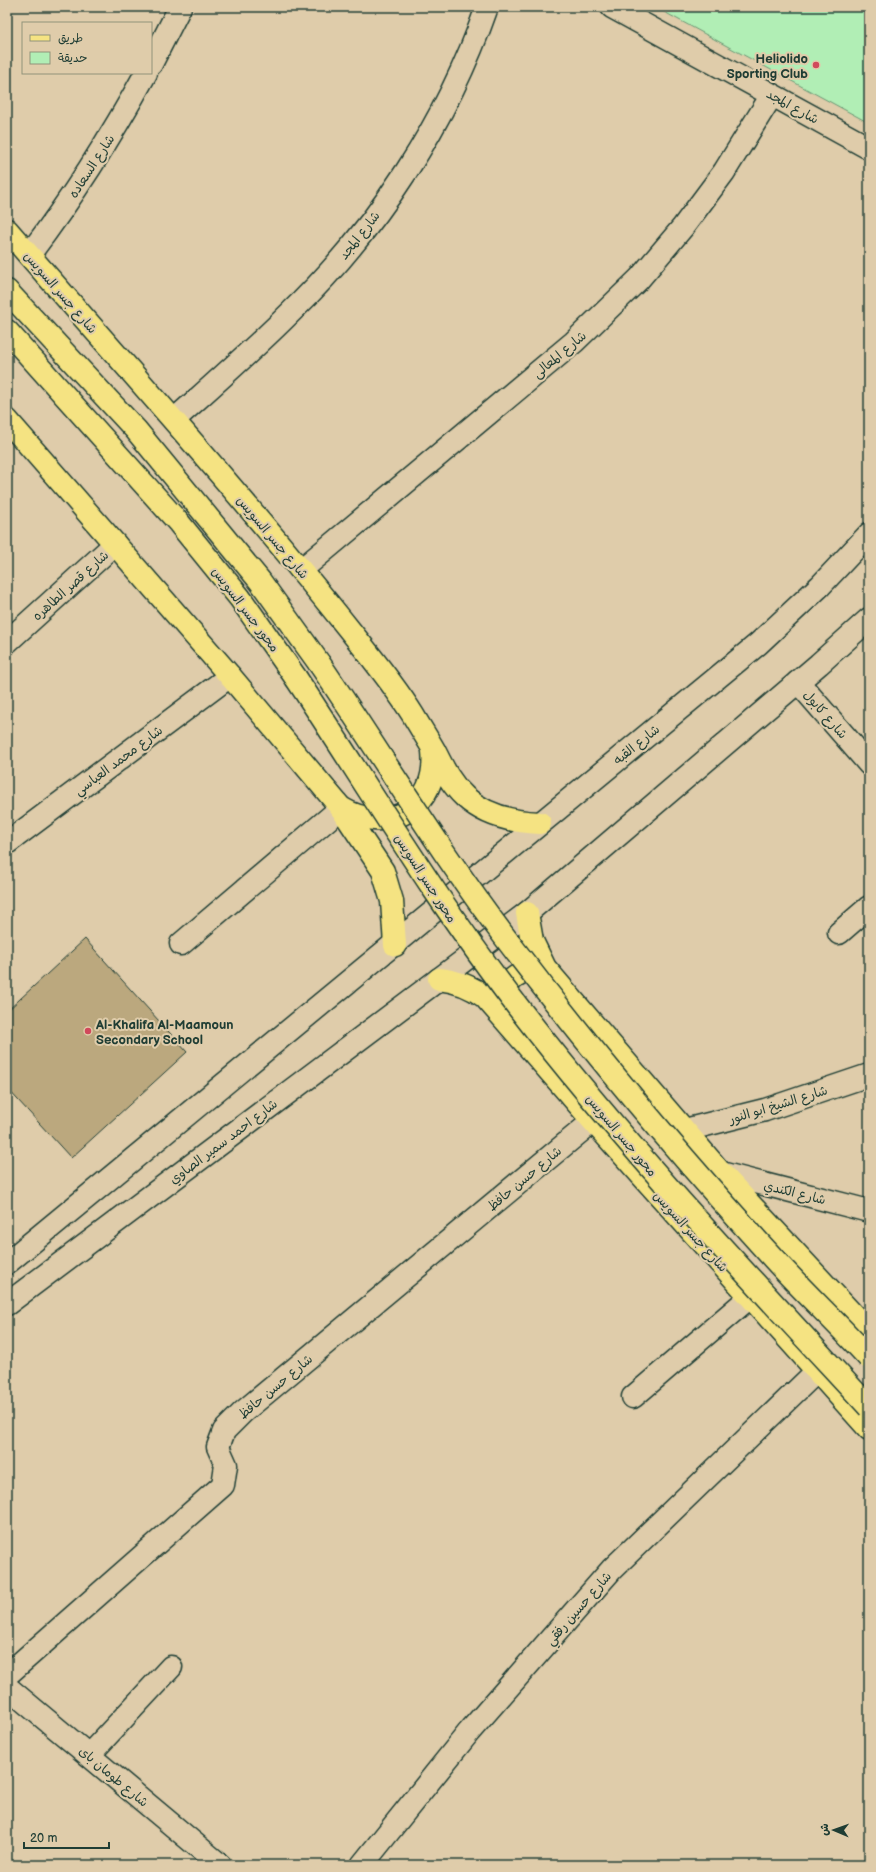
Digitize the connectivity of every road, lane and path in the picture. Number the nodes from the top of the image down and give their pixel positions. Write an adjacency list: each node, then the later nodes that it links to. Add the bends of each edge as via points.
1 (180, 7): 4 (street)
2 (487, 7): 13 (street, شارع المجد, via 435,123 370,223 291,313)
3 (612, 7): 6 (street, شارع المجد)
4 (152, 62)
5 (145, 74): 9 (street, شارع السعاده, via 100,153)
6 (772, 95): 7 (street, شارع المجد); 16 (street, شارع المعالى, via 702,203 634,284 574,342)
7 (869, 148)
8 (7, 230): 9 (main road, شارع جسر السويس)
9 (29, 255): 13 (main road, شارع جسر السويس)
10 (7, 291): 43 (main road, محور جسر السويس, bridge, via 136,430 260,581 319,663 476,898 611,1072 775,1260)
11 (7, 331): 46 (main road, محور جسر السويس, bridge, via 179,523 240,598 296,678 457,924 517,1006 648,1167)
12 (7, 420): 15 (main road)
13 (174, 420): 16 (main road, شارع جسر السويس)
14 (869, 534): 24 (street, شارع القبه, via 820,586 758,644)
15 (115, 544): 18 (street, شارع قصر الطاهره); 19 (main road)
16 (301, 570): 21 (main road, شارع جسر السويس, via 400,695)
17 (869, 618): 20 (street)
18 (7, 642)
19 (230, 676): 23 (main road); 25 (street, شارع محمد العباسي)
20 (798, 682): 22 (street, شارع كابول); 27 (street)
21 (433, 750): 23 (main road, via 435,764 427,791 408,812 381,820 367,820); 24 (main road, شارع جسر السويس, via 452,784 483,810 514,821)
22 (869, 764)
23 (341, 808): 29 (street); 30 (main road, via 383,871 392,901)
24 (540, 823): 30 (street, شارع القبه)
25 (7, 843)
26 (869, 907): 28 (street)
27 (527, 913): 31 (main road, via 532,942); 32 (street)
28 (840, 933)
29 (181, 944)
30 (395, 945): 39 (street)
31 (545, 968): 33 (main road, via 531,969 518,974 499,994); 36 (main road)
32 (438, 979): 33 (main road, شارع جسر السويس, via 475,989); 41 (street, شارع احمد سمير الصاوي)
33 (494, 1008): 35 (main road, شارع جسر السويس)
34 (869, 1075): 36 (street, شارع الشيخ ابو النور, via 765,1110)
35 (593, 1121): 40 (main road, شارع جسر السويس); 49 (street, شارع حسن حافظ, via 243,1412 224,1431 218,1447 226,1465 223,1485)
36 (685, 1130): 37 (main road)
37 (721, 1173): 38 (street, شارع الكندي); 42 (main road)
38 (869, 1211)
39 (7, 1263)
40 (750, 1297): 44 (main road, شارع جسر السويس); 45 (street)
41 (7, 1304)
42 (869, 1332)
43 (869, 1358)
44 (817, 1371): 47 (main road, شارع جسر السويس); 53 (street, شارع حسين رفقي, via 612,1569 469,1732)
45 (633, 1397)
46 (869, 1407)
47 (869, 1429)
48 (171, 1667): 51 (street)
49 (7, 1675)
50 (7, 1687): 51 (street, شارع طومان باى)
51 (89, 1755): 52 (street, شارع طومان باى)
52 (220, 1865)
53 (362, 1865)

